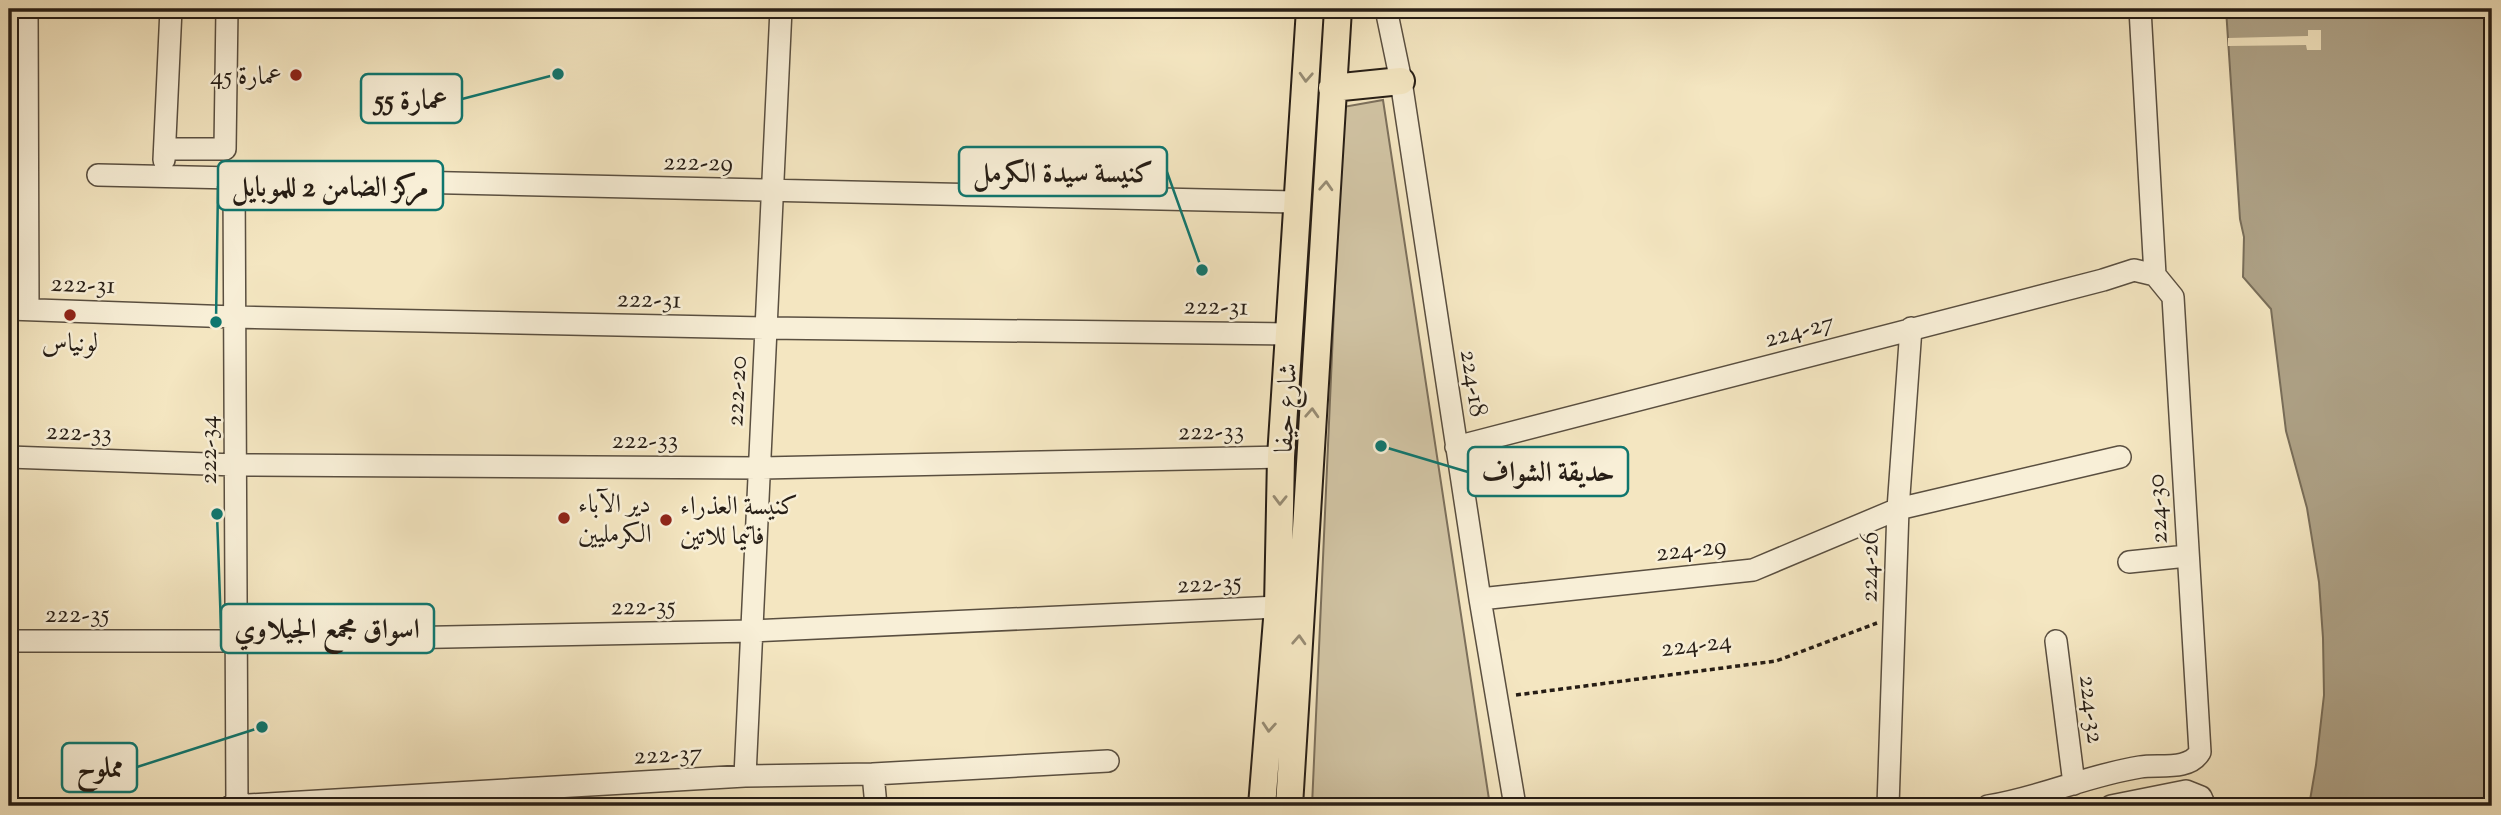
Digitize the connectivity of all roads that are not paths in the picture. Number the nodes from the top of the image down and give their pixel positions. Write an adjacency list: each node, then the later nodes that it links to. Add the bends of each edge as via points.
1 (27, 9): 18 (street)
2 (171, 9): 11 (street)
3 (227, 9): 11 (street, via 225,149)
4 (781, 9): 15 (street, 222-20)
5 (1310, 9): 16 (main road, شارع حيفا, one-way to 16)
6 (1338, 9): 10 (main road, شارع حيفا)
7 (1386, 9): 9 (street, 224-18)
8 (2140, 9): 17 (street)
9 (1401, 81): 10 (main road); 23 (street, 224-18)
10 (1332, 88): 46 (main road, شارع حيفا, one-way to 10)
11 (165, 149): 13 (street)
12 (99, 175): 13 (street, 222-29)
13 (163, 176): 14 (street, 222-29)
14 (234, 178): 15 (street, 222-29); 19 (street, 222-34)
15 (772, 190): 16 (street, 222-29); 20 (street, 222-20)
16 (1297, 202): 22 (main road, شارع حيفا)
17 (2155, 275): 21 (street, 224-27, via 2134,270); 30 (street, 224-30, via 2173,297)
18 (18, 309): 19 (street, 222-31)
19 (235, 317): 20 (street, 222-31); 27 (street, 222-34)
20 (766, 328): 22 (street, 222-31); 28 (street, 222-20)
21 (1910, 328): 23 (street, 224-27); 29 (street, 224-26)
22 (1289, 334): 25 (main road, شارع حيفا)
23 (1456, 447): 32 (street, 224-18)
24 (9, 457): 27 (street, 222-33)
25 (1281, 457): 28 (street, 222-33); 33 (main road, شارع حيفا, one-way to 33)
26 (2120, 457): 29 (street, 224-29)
27 (236, 465): 28 (street, 222-33); 36 (street, 222-34)
28 (759, 468): 34 (street, 222-20)
29 (1898, 509): 32 (street, 224-29, via 1753,570); 48 (street, 224-26)
30 (2187, 556): 31 (street); 41 (street, 224-30, via 2201,745 2197,758)
31 (2129, 562)
32 (1480, 599): 47 (street, 224-18)
33 (1278, 607): 34 (street, 222-35); 42 (main road, شارع حيفا, one-way to 42)
34 (751, 631): 36 (street, 222-35); 40 (street, 222-20)
35 (9, 641): 36 (street, 222-35)
36 (237, 641): 44 (street, 222-34)
37 (2056, 641): 41 (street, 224-32)
38 (1108, 761): 39 (street, 222-37)
39 (873, 774): 40 (street, 222-37); 45 (street)
40 (745, 776): 44 (street, 222-37)
41 (2074, 784): 49 (street)
42 (1259, 799)
43 (231, 806): 44 (street, 222-37)
44 (237, 806)
45 (876, 806)
46 (1289, 806)
47 (1515, 806)
48 (1888, 806)
49 (1988, 806)
50 (2111, 806): 51 (street, via 2186,791 2201,797)
51 (2206, 806)

